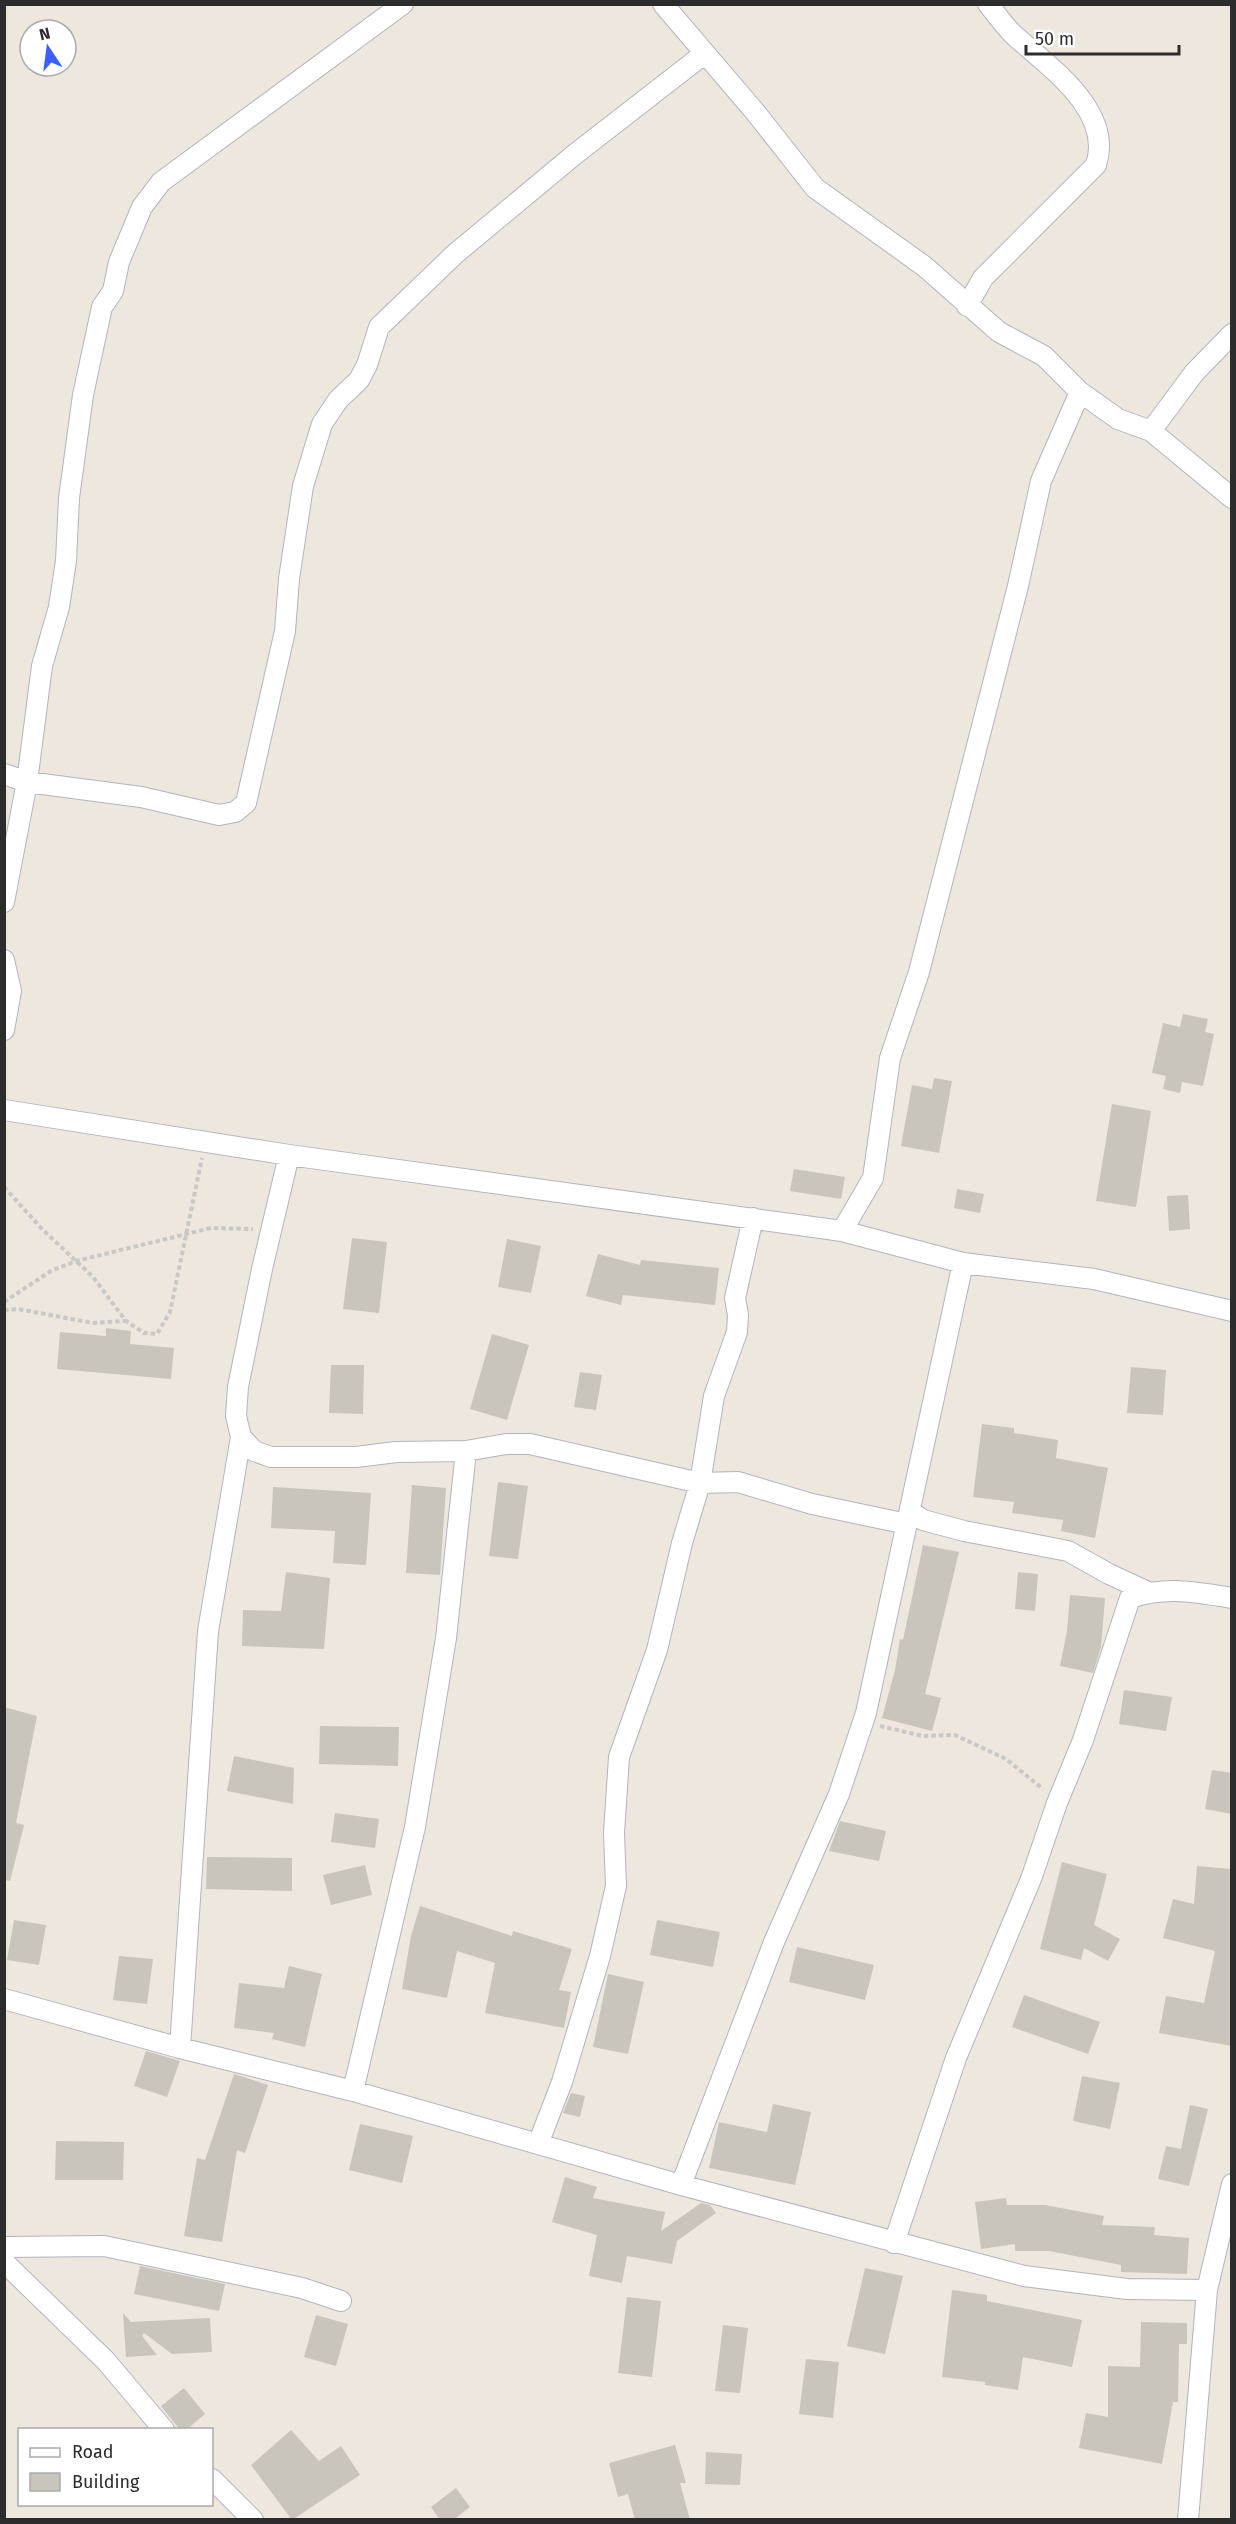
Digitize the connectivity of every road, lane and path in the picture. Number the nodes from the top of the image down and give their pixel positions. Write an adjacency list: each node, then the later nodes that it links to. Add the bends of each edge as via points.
1 (404, 4): 11 (street, via 161,182 142,207 119,262 113,291 102,307 83,395 64,573 42,666)
2 (663, 4): 4 (street)
3 (988, 4): 5 (street, via 1013,34 1075,90 1097,131 1101,151 1095,165 982,278)
4 (704, 54): 5 (street, via 815,188 924,266); 11 (street, via 455,254 379,327 368,365 322,424 303,486 285,631 246,803 235,812 219,815 108,790)
5 (967, 306): 7 (street, via 999,332 1044,356)
6 (1232, 334): 8 (street, via 1194,373)
7 (1080, 392): 8 (street, via 1118,419); 21 (street, via 1041,481 919,972 890,1058 873,1178)
8 (1151, 431): 9 (street)
9 (1232, 498)
10 (4, 774): 11 (street)
11 (27, 782): 12 (street)
12 (4, 902)
13 (4, 960): 14 (street, via 10,991)
14 (4, 1030)
15 (4, 1110): 16 (street)
16 (205, 1142): 17 (street); 22 (path)
17 (289, 1155): 19 (street); 20 (street)
18 (4, 1187): 23 (path)
19 (753, 1218): 21 (street); 31 (street, via 735,1298 737,1332 714,1396)
20 (272, 1225): 22 (path); 29 (street, via 238,1387 236,1416)
21 (842, 1231): 24 (street)
22 (186, 1233): 23 (path); 28 (path, via 170,1312 157,1334 144,1333)
23 (76, 1261): 25 (path, via 51,1271); 28 (path)
24 (963, 1263): 27 (street, via 1094,1279); 32 (street)
25 (4, 1302)
26 (4, 1310): 28 (path, via 18,1309 93,1323)
27 (1232, 1311)
28 (126, 1321)
29 (241, 1437): 30 (street, via 254,1451 271,1457); 38 (street, via 208,1631)
30 (466, 1451): 31 (street, via 530,1444); 39 (street, via 446,1638 415,1827)
31 (700, 1483): 32 (street, via 738,1482 812,1504); 40 (street, via 657,1650 619,1757 614,1833 616,1886 600,1956 562,2082)
32 (908, 1518): 33 (street, via 1068,1551); 35 (street)
33 (1149, 1592): 34 (street, via 1178,1589); 36 (street, via 1130,1598 1083,1740)
34 (1232, 1598)
35 (867, 1713): 36 (path, via 879,1725 896,1732 955,1735 1006,1759); 42 (street, via 839,1794 774,1942)
36 (1057, 1803): 43 (street, via 1031,1879 956,2058)
37 (4, 1999): 38 (street)
38 (180, 2048): 39 (street)
39 (353, 2091): 40 (street)
40 (538, 2144): 42 (street)
41 (1232, 2184): 46 (street)
42 (681, 2185): 43 (street)
43 (894, 2242): 46 (street, via 1035,2278 1127,2289)
44 (4, 2247): 47 (street, via 104,2246 302,2288)
45 (4, 2262): 48 (street, via 106,2361)
46 (1207, 2290): 51 (street)
47 (341, 2301)
48 (162, 2428)
49 (213, 2480): 50 (street)
50 (253, 2520)
51 (1188, 2520)

